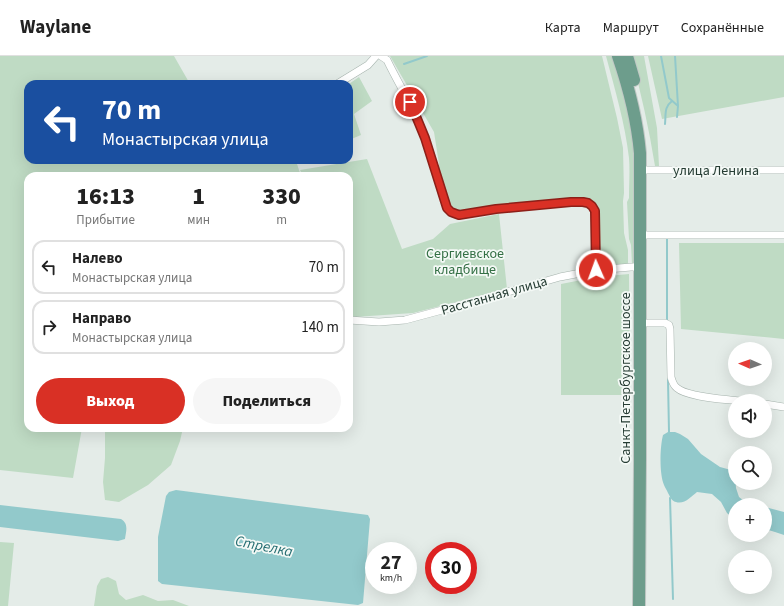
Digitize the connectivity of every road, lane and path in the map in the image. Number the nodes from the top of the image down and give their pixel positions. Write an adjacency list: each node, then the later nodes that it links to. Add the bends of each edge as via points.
1 (376, 56): 5 (street, via 368,65)
2 (380, 56): 11 (street, via 387,60 410,102 427,144 447,208 451,212 459,215 571,202 588,203 595,211)
3 (618, 56): 10 (main road, Санкт-Петербургское шоссе, via 631,96 639,138)
4 (627, 56): 6 (main road, Санкт-Петербургское шоссе, via 643,120)
5 (344, 80)
6 (648, 170): 7 (street, улица Ленина); 8 (main road, Санкт-Петербургское шоссе)
7 (784, 170)
8 (647, 235): 9 (street); 13 (main road, Санкт-Петербургское шоссе)
9 (784, 235)
10 (640, 267): 11 (street, Расстанная улица); 17 (main road, Санкт-Петербургское шоссе)
11 (596, 270): 12 (street, Расстанная улица, via 560,277 405,320)
12 (353, 320)
13 (648, 323): 14 (street, via 669,325 670,377 675,387 683,392); 18 (main road, Санкт-Петербургское шоссе)
14 (728, 400)
15 (772, 405): 16 (street)
16 (784, 407)
17 (639, 606)
18 (647, 606)

